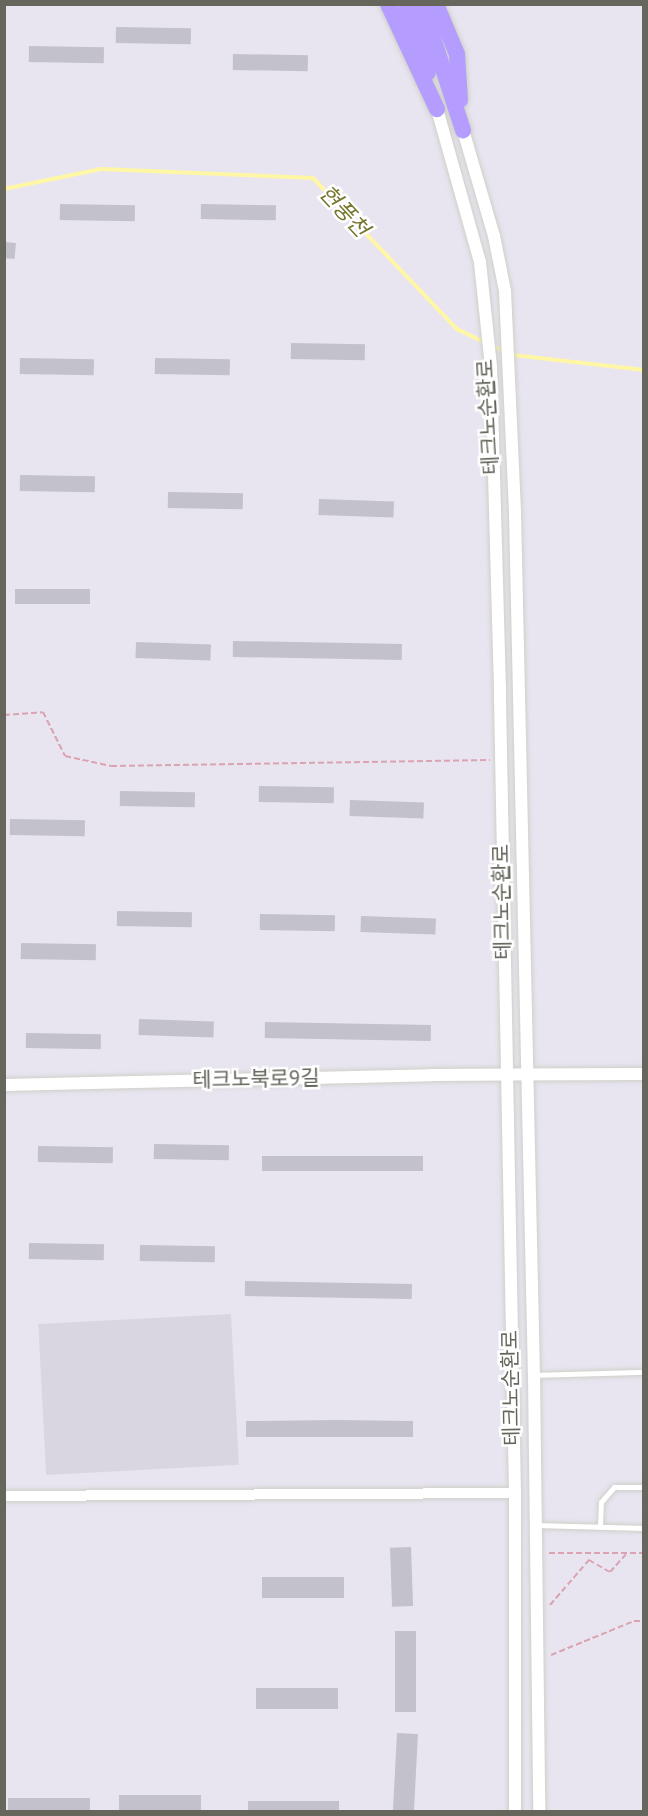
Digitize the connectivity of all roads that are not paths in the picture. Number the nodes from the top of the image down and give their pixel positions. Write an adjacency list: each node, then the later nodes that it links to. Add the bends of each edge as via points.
1 (388, 4): 5 (highway)
2 (406, 4): 5 (highway, 테크노순환로)
3 (422, 4): 6 (highway, 테크노순환로)
4 (436, 4): 6 (highway, via 457,54)
5 (437, 109): 7 (street, 테크노순환로, via 480,262 489,358 500,674)
6 (463, 130): 8 (street, 테크노순환로, via 494,236 505,291 515,513)
7 (507, 1074): 8 (street, 테크노북로9길); 10 (street, 테크노북로9길); 14 (street, 테크노순환로)
8 (528, 1074): 9 (street, 테크노북로9길); 12 (street, 테크노순환로)
9 (644, 1074)
10 (4, 1085)
11 (644, 1372): 12 (lane)
12 (534, 1375): 16 (street, 테크노순환로)
13 (644, 1487): 17 (lane, via 614,1487 601,1502)
14 (515, 1493): 15 (street); 19 (street, 테크노순환로)
15 (4, 1496)
16 (534, 1525): 17 (lane); 20 (street, 테크노순환로)
17 (600, 1527): 18 (lane)
18 (644, 1528)
19 (515, 1812)
20 (539, 1812)

